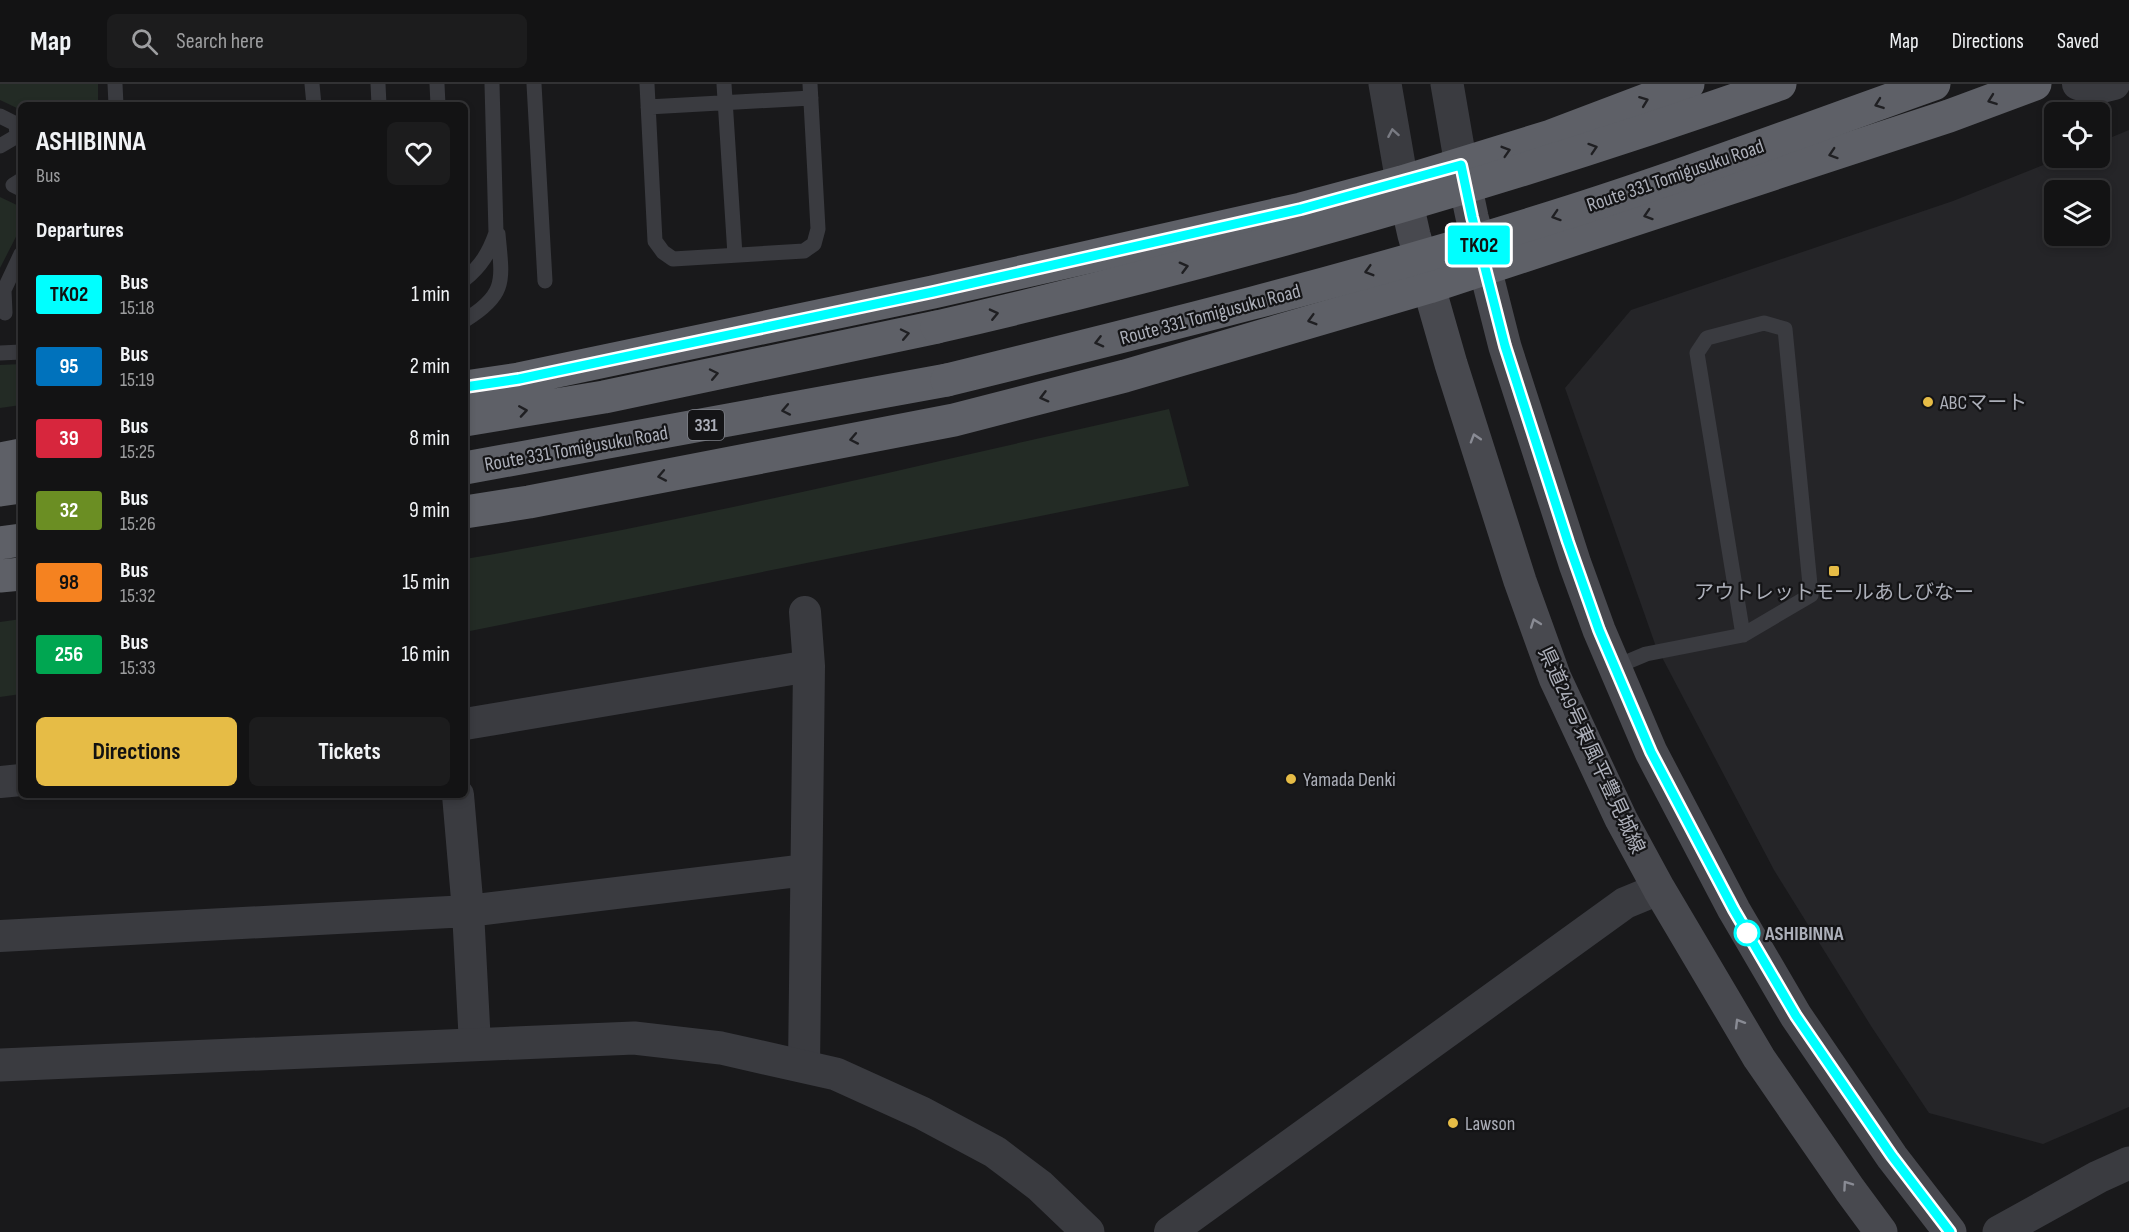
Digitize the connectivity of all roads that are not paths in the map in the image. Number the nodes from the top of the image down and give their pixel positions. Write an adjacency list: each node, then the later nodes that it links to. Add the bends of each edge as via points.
1 (115, 84): 18 (lane)
2 (312, 84): 19 (lane)
3 (378, 84): 20 (lane)
4 (437, 84): 21 (lane)
5 (492, 84): 28 (lane)
6 (534, 84): 33 (lane)
7 (647, 84): 23 (lane)
8 (723, 84): 22 (lane)
9 (1385, 84): 27 (street, one-way to 9)
10 (1447, 84): 26 (street)
11 (1688, 84): 26 (highway, one-way to 11)
12 (1780, 84): 41 (highway, one-way to 12, bridge, via 604,397 1091,292 1395,209 1648,131)
13 (1934, 84): 44 (highway, Route 331 Tomigusuku Road / 331, one-way to 44, bridge, via 1676,177 1257,303 947,380)
14 (2035, 84): 31 (highway, one-way to 31)
15 (2078, 84): 16 (street, via 2094,89)
16 (2114, 84)
17 (810, 91): 22 (lane); 29 (lane, via 818,230 814,244 804,251)
18 (116, 102)
19 (314, 102)
20 (379, 102)
21 (438, 102)
22 (725, 103): 23 (lane); 29 (lane)
23 (648, 107): 29 (lane, via 655,241 673,259)
24 (0, 116): 25 (lane, via 16,124 16,136)
25 (0, 146)
26 (1461, 165): 27 (highway); 31 (main road)
27 (1402, 182): 34 (main road, 県道249号東風平豊見城線); 40 (highway, via 1301,209 933,292)
28 (497, 213): 32 (lane, via 490,251); 37 (lane, via 501,274 498,290 494,299)
29 (735, 255)
30 (18, 260): 36 (lane, via 4,290)
31 (1485, 269): 34 (highway); 55 (main road, via 1505,346 1575,564)
32 (468, 276)
33 (546, 281)
34 (1429, 287): 47 (highway, one-way to 47, via 1125,376 954,420); 61 (main road, 県道249号東風平豊見城線, one-way to 34, via 1621,819 1555,678 1520,581)
35 (18, 312): 36 (lane)
36 (3, 313)
37 (468, 318)
38 (18, 352): 39 (lane)
39 (0, 353)
40 (468, 387)
41 (468, 420)
42 (18, 456): 43 (highway)
43 (0, 459)
44 (468, 467)
45 (18, 487): 46 (highway)
46 (0, 490)
47 (468, 512)
48 (18, 540): 49 (highway)
49 (0, 543)
50 (18, 574): 51 (highway)
51 (0, 576)
52 (805, 612): 54 (street)
53 (1743, 635): 53 (lane, via 1697,352 1707,338 1764,323 1785,329 1811,595); 55 (lane, via 1646,654)
54 (809, 666): 56 (street); 60 (street)
55 (1615, 667): 71 (main road, via 1651,752 1734,910 1796,1016 1892,1156)
56 (468, 723)
57 (18, 780): 58 (street)
58 (0, 782)
59 (458, 798): 62 (street)
60 (806, 870): 62 (street); 66 (street)
61 (1659, 889): 69 (street, via 1625,903); 70 (main road, 県道249号東風平豊見城線, one-way to 61, via 1759,1058)
62 (468, 911): 63 (street); 64 (street)
63 (0, 936)
64 (475, 1045): 65 (street); 66 (street, via 634,1038 721,1048)
65 (0, 1065)
66 (804, 1066): 68 (street, via 836,1074 995,1152 1040,1186)
67 (2129, 1163): 72 (street)
68 (1088, 1232)
69 (1170, 1232)
70 (1881, 1232)
71 (1950, 1232)
72 (1999, 1232)

